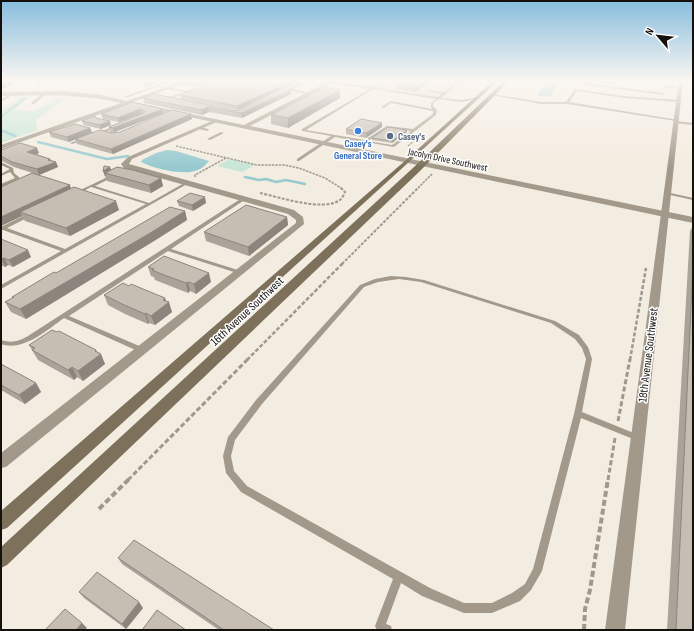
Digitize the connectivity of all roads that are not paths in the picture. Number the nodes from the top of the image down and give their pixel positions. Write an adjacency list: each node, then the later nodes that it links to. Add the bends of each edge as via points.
1 (103, 109): 18 (street)
2 (164, 109): 12 (street, Jacolyn Drive Southwest)
3 (278, 109): 21 (street)
4 (337, 109): 27 (lane, via 303,130)
5 (432, 109): 11 (lane)
6 (463, 109): 13 (lane)
7 (469, 109): 13 (main road, 16th Avenue Southwest)
8 (472, 109): 13 (main road, 16th Avenue Southwest)
9 (606, 109): 16 (lane)
10 (678, 109): 16 (street, 18th Avenue Southwest)
11 (435, 110): 22 (lane, via 435,114)
12 (174, 112): 14 (lane); 15 (street, Jacolyn Drive Southwest)
13 (466, 114): 35 (main road, 16th Avenue Southwest); 37 (main road, 16th Avenue Southwest)
14 (166, 116)
15 (216, 121): 21 (street, Jacolyn Drive Southwest); 41 (street, via 203,129 130,158 124,164 127,169)
16 (676, 121): 19 (lane); 44 (street, 18th Avenue Southwest)
17 (113, 123): 23 (lane, via 120,125)
18 (67, 124): 20 (lane); 33 (street)
19 (693, 124)
20 (74, 126)
21 (244, 127): 31 (street, Jacolyn Drive Southwest)
22 (414, 130): 30 (lane, via 387,127); 30 (lane, via 393,146)
23 (101, 132): 24 (lane); 26 (lane)
24 (94, 133)
25 (222, 133): 29 (lane)
26 (107, 134)
27 (334, 136): 30 (lane); 31 (lane)
28 (86, 138): 32 (lane)
29 (209, 139)
30 (364, 142)
31 (323, 143): 34 (lane); 35 (street, Jacolyn Drive Southwest)
32 (72, 144)
33 (1, 147)
34 (298, 160)
35 (408, 161): 37 (street, Jacolyn Drive Southwest); 63 (main road, 16th Avenue Southwest)
36 (1, 163): 38 (lane)
37 (423, 164): 50 (street, Jacolyn Drive Southwest); 64 (main road, 16th Avenue Southwest)
38 (12, 170): 40 (lane); 42 (lane, via 18,178)
39 (117, 173): 43 (lane)
40 (1, 175)
41 (192, 178): 46 (street); 48 (lane)
42 (1, 186)
43 (91, 186): 45 (lane); 48 (lane)
44 (668, 193): 47 (lane); 50 (street, 18th Avenue Southwest)
45 (71, 195)
46 (244, 199): 53 (lane); 55 (street, via 290,212 300,219 300,224)
47 (693, 199)
48 (149, 204): 54 (lane)
49 (37, 212): 52 (lane)
50 (665, 214): 51 (street, Jacolyn Drive Southwest); 61 (street, 18th Avenue Southwest)
51 (693, 220)
52 (2, 228): 54 (lane)
53 (167, 249): 55 (lane); 57 (lane)
54 (64, 251): 56 (lane)
55 (239, 272): 59 (street)
56 (1, 287)
57 (64, 316): 58 (lane, via 23,342 6,345); 59 (lane)
58 (1, 342)
59 (142, 350): 62 (street)
60 (578, 414): 61 (lane); 65 (lane, via 537,571 528,587 516,597 492,608 464,608 426,592); 65 (lane, via 589,359 581,342 567,330 553,322 404,277 380,278 362,286 259,402 231,439 228,456 230,473 244,489)
61 (638, 438): 67 (street, 18th Avenue Southwest)
62 (1, 462)
63 (1, 522)
64 (1, 559)
65 (399, 576): 66 (lane, via 380,626)
66 (387, 630)
67 (615, 630)

